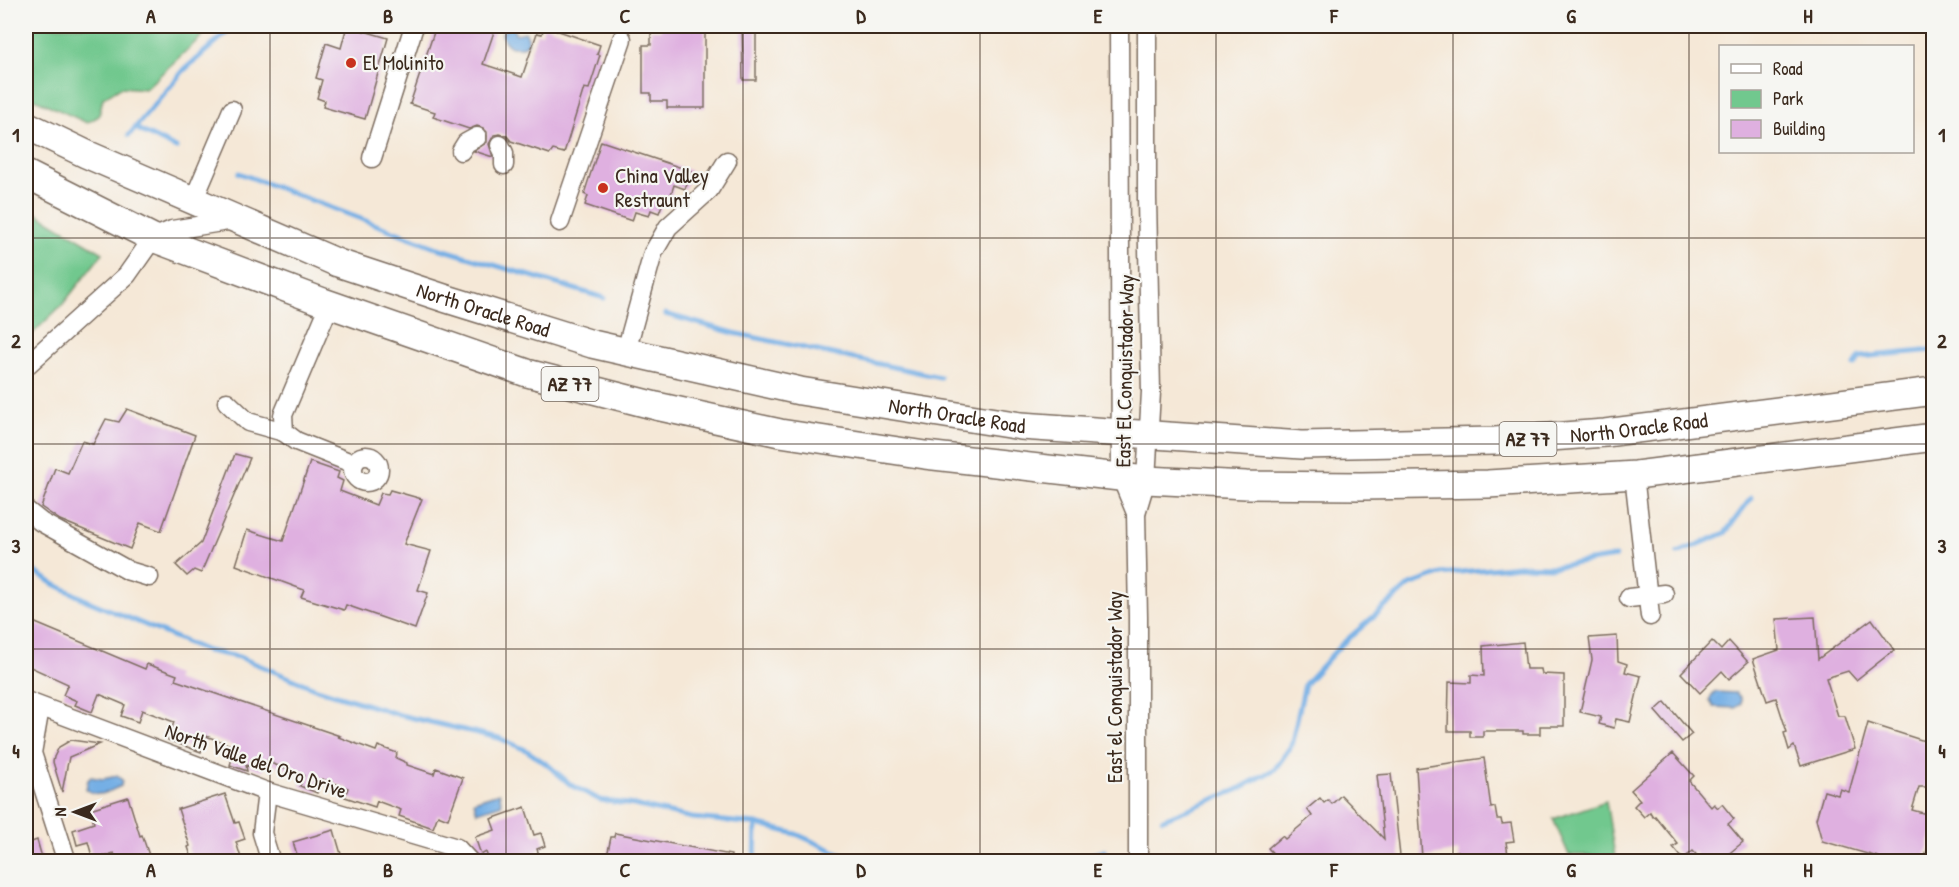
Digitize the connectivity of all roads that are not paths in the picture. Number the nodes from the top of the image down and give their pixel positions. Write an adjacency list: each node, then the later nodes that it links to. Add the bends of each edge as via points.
1 (414, 26): 10 (street)
2 (1119, 26): 16 (street, East El Conquistador Way)
3 (1147, 26): 15 (street, East El Conquistador Way)
4 (622, 39): 18 (street)
5 (232, 110): 14 (street)
6 (26, 124): 14 (highway, North Oracle Road / AZ 77)
7 (477, 137): 9 (street)
8 (500, 145): 12 (street)
9 (461, 151)
10 (372, 158)
11 (727, 161): 21 (street, via 709,190 668,227 653,253)
12 (504, 165)
13 (26, 174): 19 (highway, North Oracle Road / AZ 77)
14 (194, 199): 17 (highway, North Oracle Road / AZ 77)
15 (1147, 199): 16 (street); 27 (street, East El Conquistador Way, via 1151,392)
16 (1119, 201): 26 (street, East El Conquistador Way)
17 (240, 220): 19 (street, via 172,230); 21 (highway, North Oracle Road / AZ 77, via 338,263 592,344)
18 (560, 222)
19 (153, 238): 20 (highway, North Oracle Road / AZ 77); 22 (street, via 127,275)
20 (330, 304): 25 (street, via 283,415); 31 (highway, North Oracle Road / AZ 77, via 527,373 679,411 780,433 903,452)
21 (626, 351): 26 (highway, North Oracle Road / AZ 77, via 800,391 1021,426)
22 (26, 366)
23 (1934, 391): 27 (highway, North Oracle Road / AZ 77, via 1605,433 1495,441 1302,445)
24 (227, 402): 25 (street, via 248,422)
25 (284, 432): 29 (street, via 296,441)
26 (1121, 432): 27 (highway, North Oracle Road / AZ 77); 31 (street, East El Conquistador Way)
27 (1148, 435): 31 (street, East El Conquistador Way)
28 (1934, 437): 30 (highway, North Oracle Road / AZ 77)
29 (354, 464)
30 (1634, 475): 31 (highway, North Oracle Road / AZ 77, via 1488,484 1361,486); 35 (street)
31 (1133, 479): 33 (street, East El Conquistador Way); 33 (street, East El Conquistador Way)
32 (26, 510): 34 (street, via 129,571)
33 (1136, 513): 43 (street, East el Conquistador Way)
34 (149, 577)
35 (1656, 595): 36 (street); 37 (street)
36 (1629, 598)
37 (1650, 616)
38 (33, 705): 39 (street, North Valle del Oro Drive); 40 (street, via 32,753)
39 (267, 792): 41 (street, via 262,833); 42 (street, North Valle del Oro Drive, via 457,848)
40 (67, 861)
41 (271, 861)
42 (470, 861)
43 (1138, 861)

